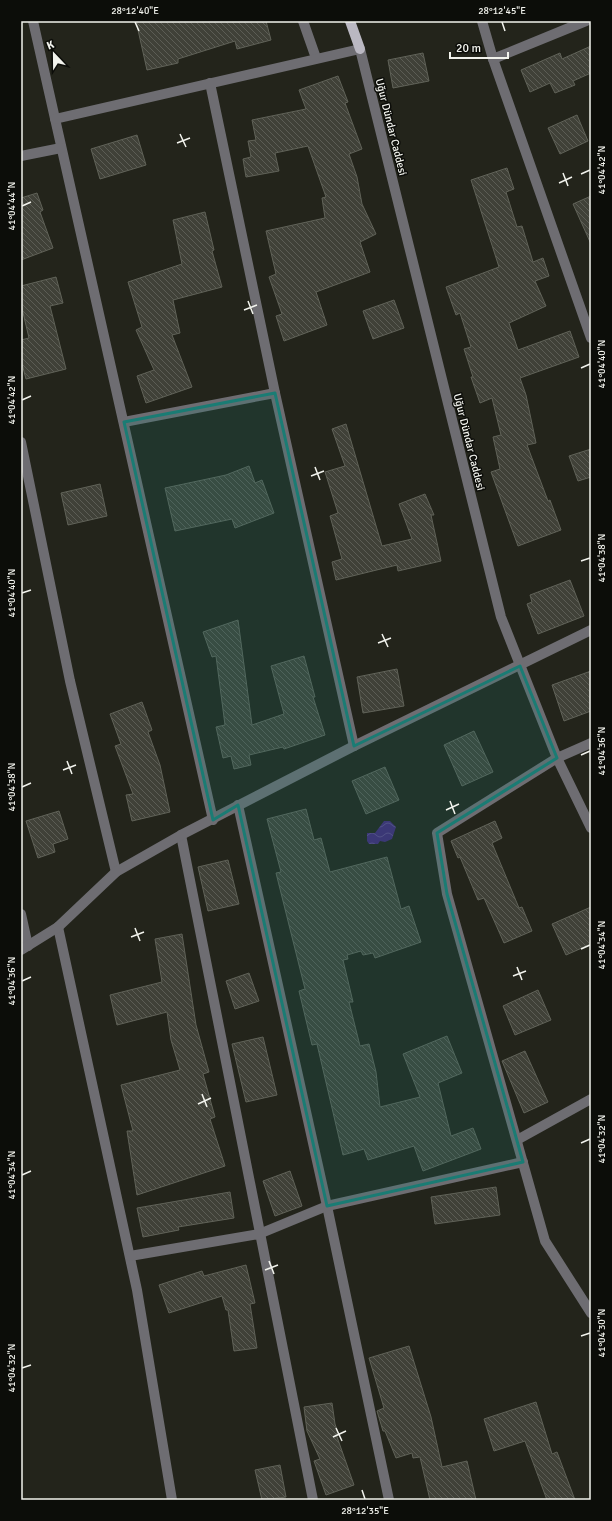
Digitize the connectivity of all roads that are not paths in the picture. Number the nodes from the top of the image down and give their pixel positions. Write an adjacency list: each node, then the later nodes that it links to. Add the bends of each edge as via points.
1 (33, 21): 10 (street)
2 (303, 21): 7 (street)
3 (350, 21): 6 (main road)
4 (482, 21): 8 (street)
5 (586, 21): 8 (street)
6 (360, 50): 7 (street); 18 (street, Uğur Dündar Caddesi, via 501,617)
7 (316, 58): 9 (street)
8 (493, 59): 13 (street)
9 (210, 83): 10 (street); 14 (street)
10 (55, 119): 11 (street)
11 (61, 148): 12 (street); 15 (street)
12 (21, 156)
13 (591, 338)
14 (275, 393): 15 (street); 20 (street)
15 (124, 422): 23 (street)
16 (21, 442): 26 (street, via 70,681)
17 (591, 630): 18 (street)
18 (520, 666): 20 (street); 21 (street, Uğur Dündar Caddesi)
19 (591, 743): 21 (street)
20 (354, 746): 22 (street)
21 (558, 758): 24 (street, Uğur Dündar Caddesi); 31 (street, via 437,833 447,894)
22 (238, 805): 23 (street); 33 (street)
23 (213, 820): 25 (street)
24 (591, 828)
25 (181, 835): 26 (street); 34 (street)
26 (116, 872): 28 (street)
27 (21, 914): 29 (street)
28 (58, 927): 29 (street); 35 (street)
29 (24, 948)
30 (591, 1099): 31 (street)
31 (517, 1140): 32 (street)
32 (523, 1162): 33 (street); 36 (street, via 545,1241)
33 (327, 1206): 34 (street); 39 (street)
34 (259, 1234): 35 (street); 38 (street)
35 (130, 1256): 37 (street)
36 (591, 1313)
37 (172, 1500)
38 (313, 1500)
39 (389, 1500)

